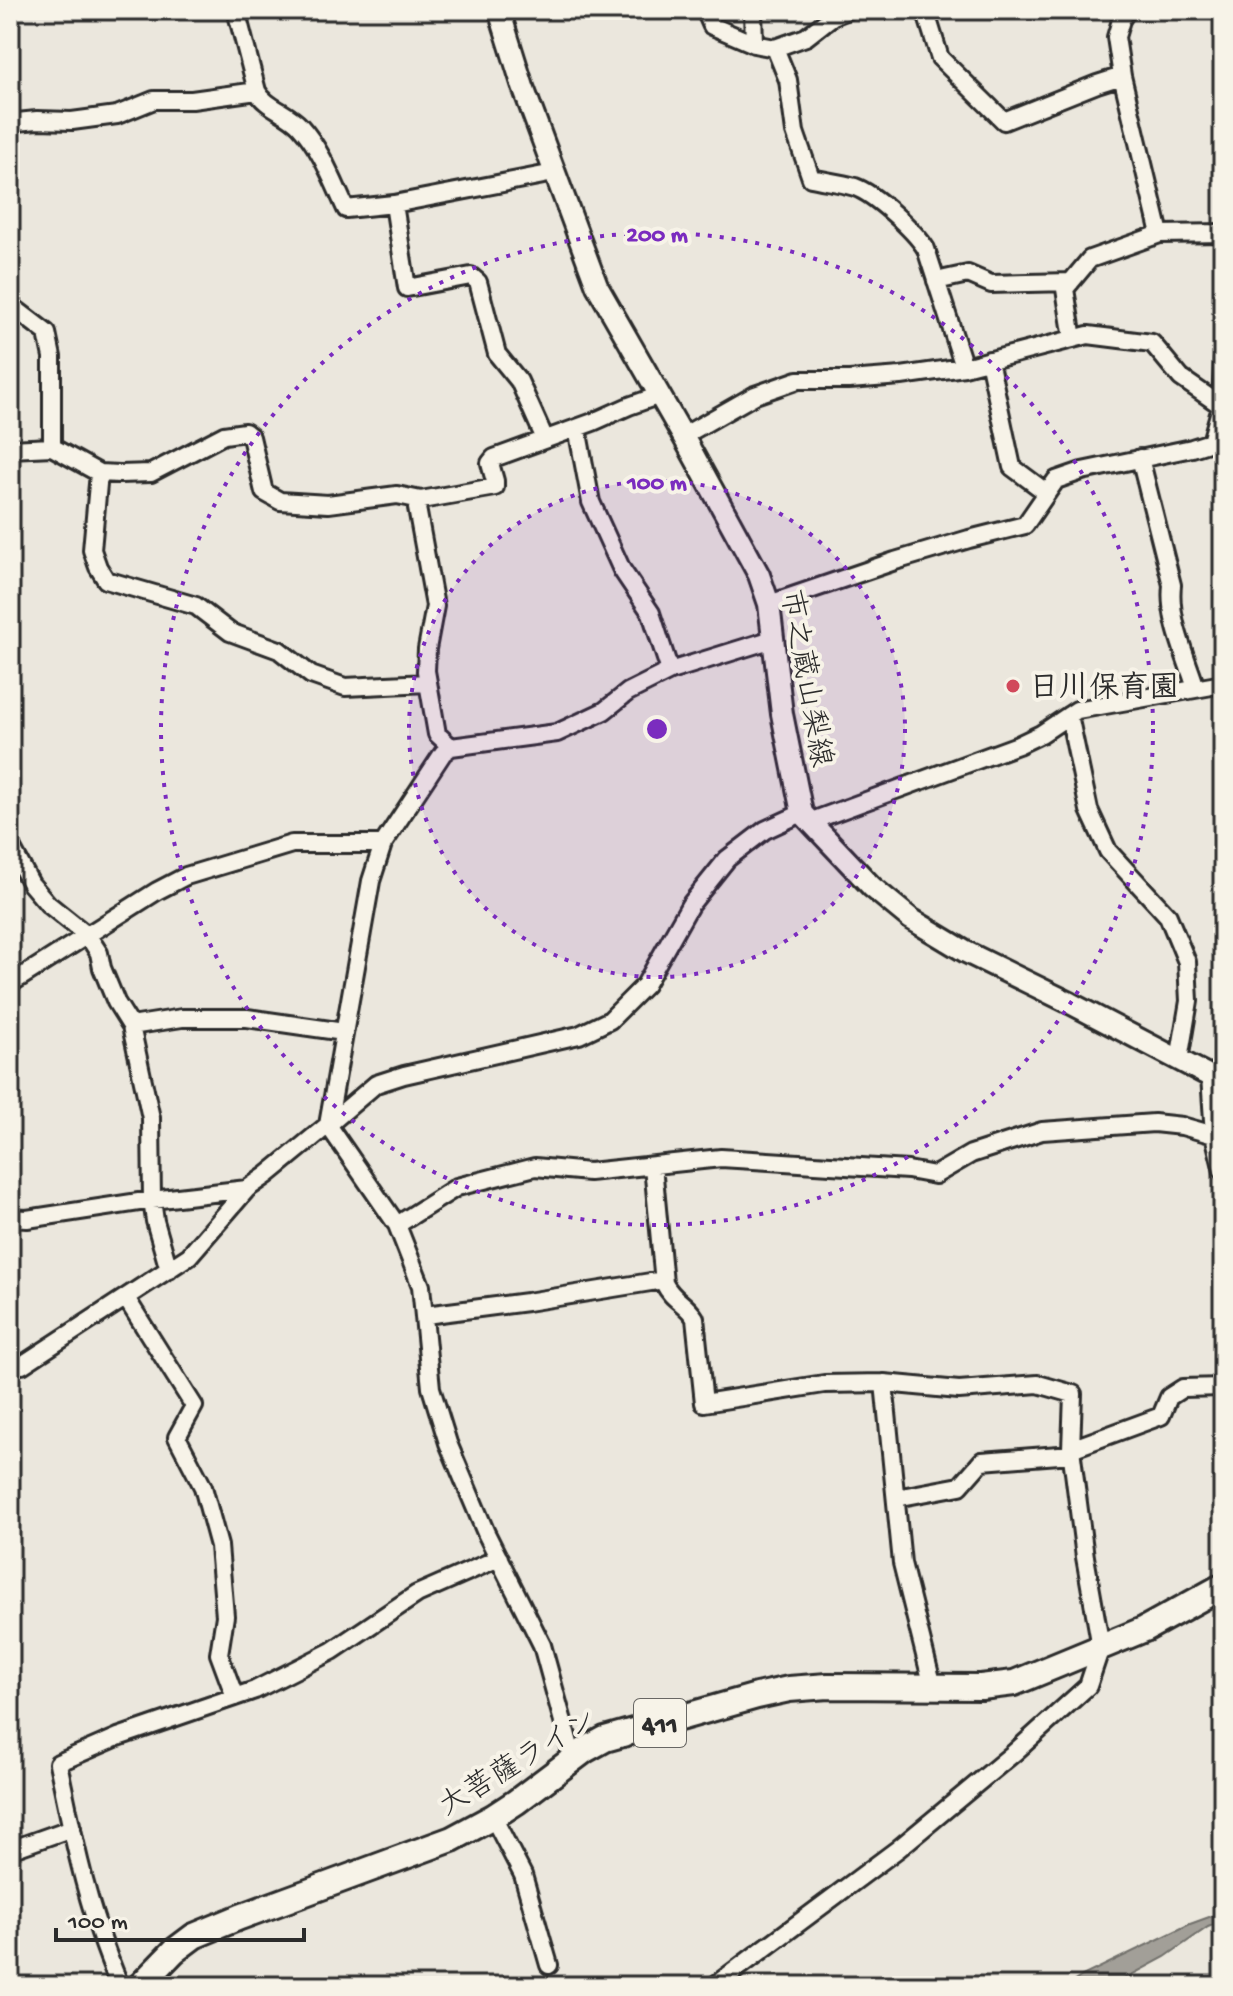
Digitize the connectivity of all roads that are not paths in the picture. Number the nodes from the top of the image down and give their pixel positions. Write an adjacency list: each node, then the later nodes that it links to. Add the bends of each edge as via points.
1 (236, 10): 11 (street)
2 (499, 10): 13 (main road, 市之蔵山梨線)
3 (705, 10): 8 (street, via 712,26)
4 (753, 10): 8 (street)
5 (848, 10): 9 (street, via 806,37)
6 (925, 10): 10 (street, via 940,58 1004,121)
7 (1127, 10): 10 (street, via 1116,37)
8 (754, 44): 9 (street)
9 (775, 48): 17 (street, via 811,178 858,188 895,216 926,249)
10 (1122, 76): 16 (street)
11 (257, 91): 12 (street, via 154,100 117,115); 14 (street, via 261,101 300,126 346,209)
12 (10, 126)
13 (554, 173): 14 (street); 24 (main road, 市之蔵山梨線, via 597,286)
14 (394, 204): 28 (street, via 407,288 471,276 478,282 497,354 519,381)
15 (1223, 233): 16 (street)
16 (1160, 234): 18 (street, via 1090,259)
17 (936, 281): 18 (street, via 968,274 991,284); 23 (street)
18 (1071, 282): 20 (street, via 1065,289)
19 (10, 297): 29 (street, via 13,307 47,333)
20 (1073, 339): 21 (street); 25 (street, via 1088,335 1152,343 1181,378)
21 (989, 360): 23 (street); 33 (street, via 1012,467)
22 (1223, 361): 25 (street)
23 (964, 367): 27 (street, via 901,376 798,380 755,395)
24 (660, 395): 26 (street); 27 (main road, 市之蔵山梨線)
25 (1222, 407): 31 (street, via 1211,442)
26 (577, 428): 28 (street); 37 (street, via 591,502 622,570 651,613)
27 (683, 436): 35 (main road, 市之蔵山梨線, via 759,575)
28 (545, 439): 34 (street, via 494,458 490,463 495,487)
29 (52, 447): 30 (street); 32 (street)
30 (10, 449)
31 (1140, 458): 33 (street, via 1056,480); 40 (street, via 1172,585 1170,601)
32 (99, 473): 34 (street, via 151,473 224,435 245,432 251,437 264,492 280,501 328,504 397,495); 38 (street, via 92,550 106,580 196,606 230,632 279,650 311,675 345,687)
33 (1047, 493): 35 (street, via 1025,525)
34 (421, 500): 38 (street, via 417,508 435,606 427,649)
35 (769, 604): 36 (main road, 市之蔵山梨線)
36 (773, 639): 37 (street); 43 (main road, 市之蔵山梨線, via 782,714)
37 (670, 671): 42 (street, via 557,733)
38 (428, 683): 42 (street, via 437,734)
39 (1223, 684): 40 (street)
40 (1196, 688): 41 (street)
41 (1069, 715): 43 (street, via 1018,745); 50 (street, via 1089,810 1108,851 1168,916 1187,962 1189,1001)
42 (451, 747): 44 (street)
43 (805, 817): 50 (main road, via 911,919); 52 (street, via 765,830 727,859 690,905 645,985 610,1020 579,1035 376,1084)
44 (383, 844): 46 (street, via 292,844 208,869 157,891); 49 (street, via 371,881)
45 (10, 845): 46 (street, via 39,894)
46 (88, 936): 47 (street); 48 (street)
47 (10, 984)
48 (131, 1026): 49 (street, via 182,1018 247,1018); 57 (street, via 151,1118)
49 (344, 1032): 52 (street)
50 (1179, 1060): 51 (main road)
51 (1216, 1080): 53 (street)
52 (328, 1125): 56 (street); 59 (street)
53 (1219, 1134): 54 (street, via 1154,1123 1042,1131 971,1154 935,1175 721,1158); 55 (street)
54 (653, 1166): 59 (street, via 589,1172 535,1167 457,1187); 61 (street)
55 (1223, 1171)
56 (247, 1189): 57 (street); 60 (street, via 189,1256)
57 (152, 1200): 58 (street); 60 (street)
58 (10, 1218)
59 (397, 1225): 63 (street, via 421,1286)
60 (169, 1270): 62 (street)
61 (663, 1280): 63 (street); 65 (street, via 695,1318 704,1403 824,1384)
62 (126, 1298): 64 (street, via 22,1365); 73 (street, via 194,1406 177,1437 203,1487 219,1546 225,1616 219,1654)
63 (425, 1315): 69 (street, via 431,1388 448,1443)
64 (10, 1364)
65 (884, 1383): 67 (street, via 959,1390 1038,1384 1073,1394); 68 (street)
66 (1223, 1387): 67 (street, via 1183,1388 1169,1397 1161,1416)
67 (1072, 1452): 68 (street, via 982,1461 960,1486); 71 (street)
68 (896, 1498): 72 (street, via 902,1563)
69 (499, 1558): 73 (street, via 417,1594 332,1651); 74 (street, via 542,1645)
70 (1223, 1586): 71 (highway, 大菩薩ライン / 411)
71 (1101, 1647): 72 (highway, 大菩薩ライン / 411, via 1014,1683); 81 (street, via 1088,1686 1015,1752 898,1849)
72 (933, 1687): 74 (highway, 大菩薩ライン / 411, via 789,1689 605,1739)
73 (235, 1697): 76 (street, via 58,1763)
74 (573, 1758): 75 (highway, 大菩薩ライン / 411)
75 (493, 1817): 78 (street, via 523,1875); 80 (highway, 大菩薩ライン / 411, via 452,1839 194,1936)
76 (72, 1828): 77 (street); 79 (street, via 99,1932)
77 (10, 1850)
78 (549, 1965)
79 (120, 1986)
80 (140, 1986)
81 (714, 1986)

